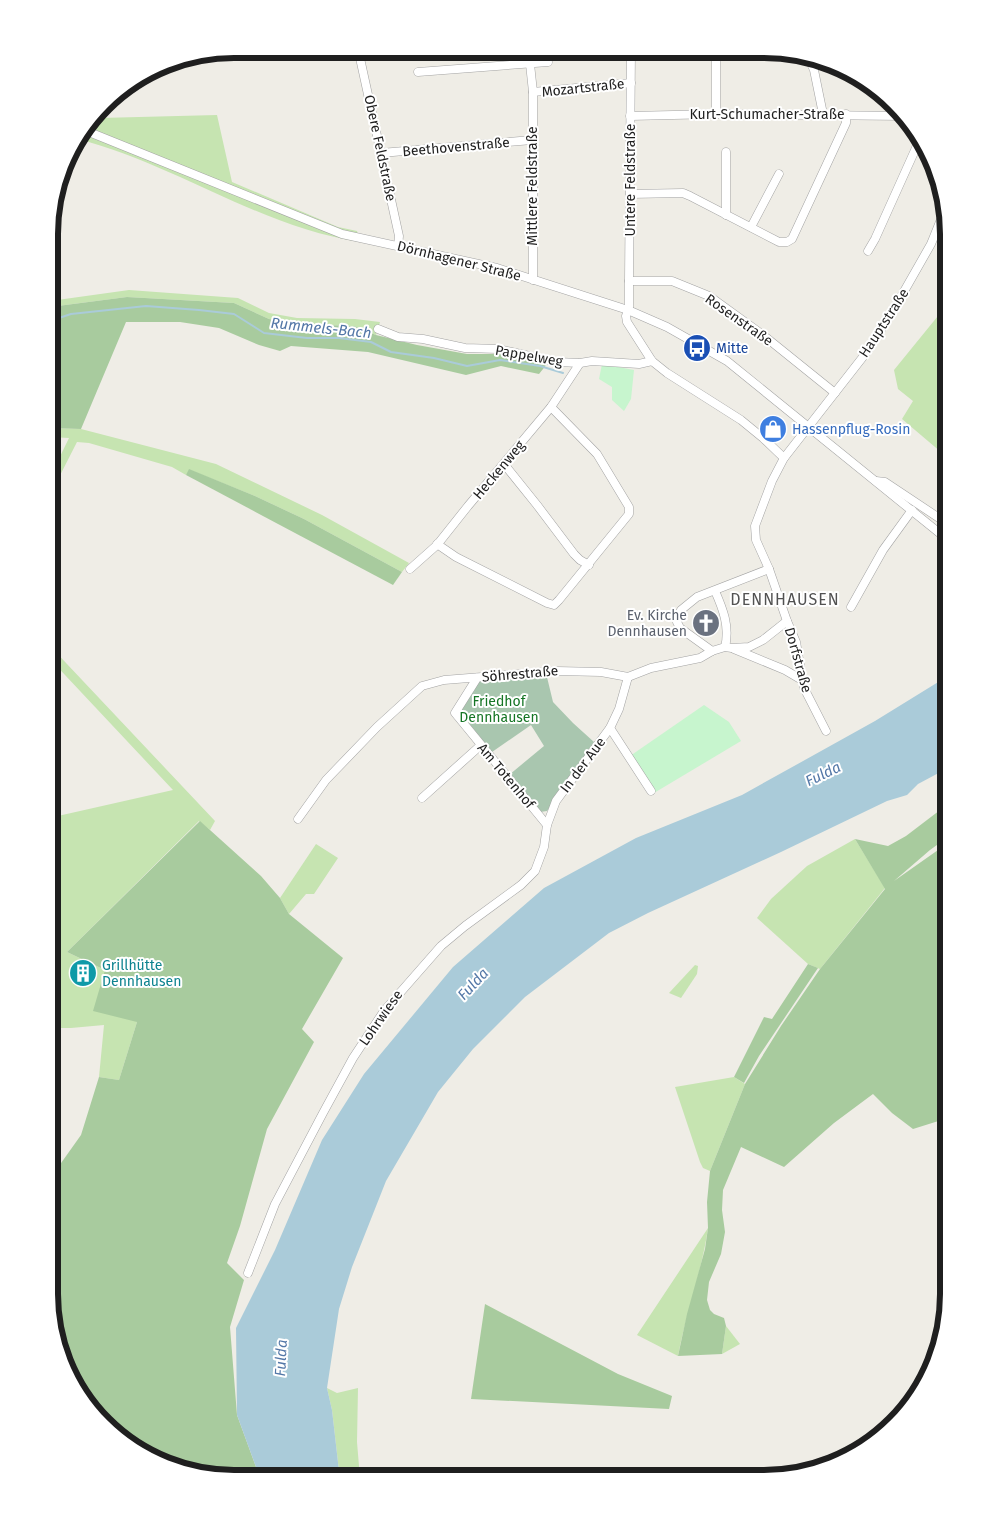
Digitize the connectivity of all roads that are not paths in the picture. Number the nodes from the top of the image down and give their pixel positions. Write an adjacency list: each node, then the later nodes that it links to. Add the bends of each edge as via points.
1 (360, 58): 19 (street, Obere Feldstraße)
2 (630, 58): 8 (street, Untere Feldstraße)
3 (716, 58): 10 (street)
4 (548, 62): 5 (street)
5 (530, 64): 7 (street); 9 (street, Mozartstraße)
6 (812, 65): 11 (street)
7 (418, 72)
8 (631, 83): 9 (street, Mozartstraße); 13 (street, Untere Feldstraße)
9 (533, 92): 16 (street, Mittlere Feldstraße)
10 (716, 114): 11 (street, Kurt-Schumacher-Straße); 13 (street, Kurt-Schumacher-Straße)
11 (823, 114): 12 (street, Kurt-Schumacher-Straße)
12 (846, 114): 14 (street, Kurt-Schumacher-Straße); 24 (street, via 846,123 792,239 779,242)
13 (630, 116): 21 (street, Untere Feldstraße)
14 (894, 116)
15 (90, 132): 25 (street, Dörnhagener Straße, via 342,234)
16 (532, 140): 19 (street, Beethovenstraße); 27 (street, Mittlere Feldstraße)
17 (916, 147): 26 (street)
18 (726, 152): 22 (street)
19 (381, 153): 25 (street, Obere Feldstraße, via 399,236)
20 (779, 174): 24 (street)
21 (630, 194): 22 (street, via 682,193); 28 (street, Untere Feldstraße)
22 (726, 215): 24 (street)
23 (939, 224): 33 (street, Hauptstraße, via 894,310)
24 (751, 227)
25 (398, 246): 27 (street, Dörnhagener Straße, via 497,268)
26 (868, 250)
27 (533, 280): 29 (street, Dörnhagener Straße)
28 (629, 281): 29 (street, Untere Feldstraße); 33 (street, Rosenstraße, via 672,281 709,296)
29 (628, 310): 31 (street, via 627,322); 35 (street, Dörnhagener Straße, via 681,334 727,361)
30 (378, 329): 32 (street, Pappelweg, via 398,337)
31 (652, 361): 32 (street, Pappelweg, via 639,364); 36 (street, via 741,420)
32 (580, 363): 34 (street, Heckenweg)
33 (835, 393): 35 (street, Hauptstraße)
34 (551, 407): 37 (street, Heckenweg); 43 (street, via 597,454 630,507 629,514)
35 (809, 426): 36 (street, Dorfstraße); 38 (street, Dörnhagener Straße)
36 (784, 458): 45 (street, Dorfstraße, via 755,526 756,540)
37 (504, 464): 42 (street, Heckenweg); 43 (street, via 574,554)
38 (876, 481): 39 (street, Dörnhagener Straße); 40 (street, via 885,482)
39 (912, 510): 41 (street, Dörnhagener Straße); 47 (street, via 883,550)
40 (940, 518)
41 (940, 533)
42 (437, 544): 43 (street, via 456,558 554,605); 44 (street, Heckenweg)
43 (589, 564)
44 (410, 568)
45 (769, 569): 46 (street); 48 (street, Dorfstraße)
46 (715, 591): 49 (street, via 724,612); 50 (street, via 688,603 681,610 677,622 680,628)
47 (851, 607)
48 (787, 621): 49 (street, Söhrestraße, via 763,640 749,646); 53 (street, Dorfstraße, via 796,642)
49 (728, 648): 50 (street, Söhrestraße); 53 (street)
50 (712, 651): 51 (street, Söhrestraße, via 700,658)
51 (628, 676): 52 (street, Söhrestraße, via 579,670); 54 (street, In der Aue)
52 (477, 678): 56 (street, Am Totenhof, via 455,713); 60 (street, Söhrestraße, via 444,680 422,686 326,780)
53 (802, 680): 55 (street, Dorfstraße)
54 (610, 728): 57 (street, In der Aue); 59 (street, In der Aue)
55 (826, 732)
56 (481, 745): 58 (street); 61 (street, Am Totenhof)
57 (651, 791)
58 (422, 798)
59 (556, 801): 61 (street, Lohrwiese)
60 (298, 819)
61 (547, 825): 62 (street, Lohrwiese, via 544,847 535,872 441,946 384,1011 353,1058 275,1204)
62 (248, 1273)

